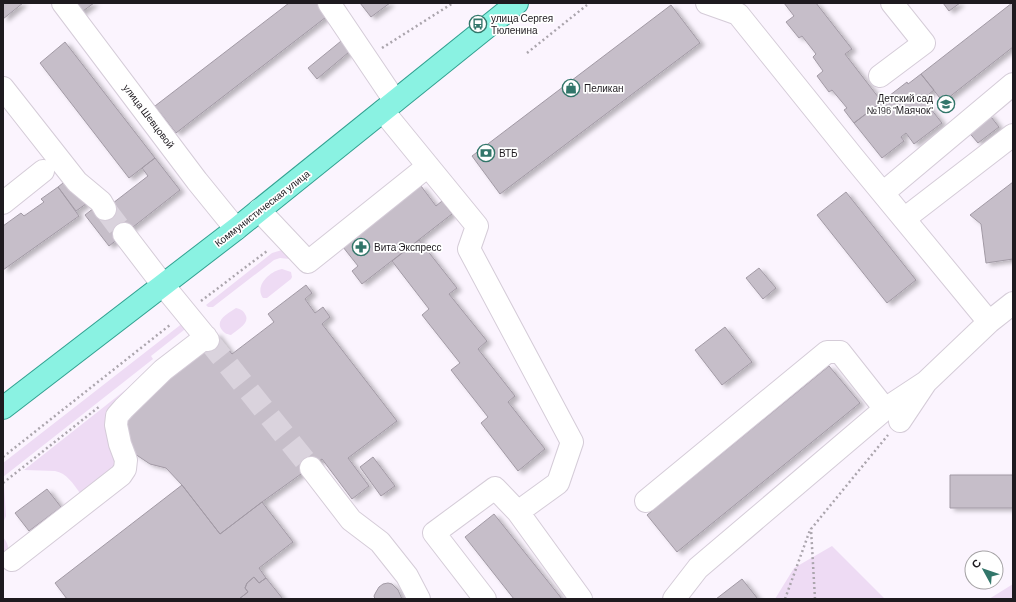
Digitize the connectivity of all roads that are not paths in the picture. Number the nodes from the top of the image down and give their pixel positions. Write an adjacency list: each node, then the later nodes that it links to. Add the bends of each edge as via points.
1 (63, 3): 18 (street, улица Шевцовой)
2 (329, 3): 9 (street, via 366,58)
3 (517, 3): 9 (main road, Коммунистическая улица)
4 (707, 3): 13 (street, via 738,14)
5 (892, 3): 6 (street, via 924,43)
6 (880, 76)
7 (1013, 84): 13 (street)
8 (3, 88): 15 (street, via 78,182)
9 (389, 106): 11 (street); 16 (main road, Коммунистическая улица)
10 (1013, 135): 17 (street)
11 (428, 166): 16 (street, via 308,262); 27 (street, via 477,226 469,249 572,442 558,483)
12 (43, 171): 14 (street)
13 (883, 193): 17 (street)
14 (3, 203)
15 (105, 208)
16 (259, 210): 18 (main road, Коммунистическая улица)
17 (904, 219): 22 (street)
18 (236, 229): 20 (main road, Коммунистическая улица)
19 (124, 234): 20 (street)
20 (163, 285): 23 (main road, Коммунистическая улица); 28 (street, via 207,338 163,370 117,416 116,425 126,460 121,475)
21 (1013, 303): 22 (street)
22 (989, 322): 24 (street)
23 (3, 408)
24 (893, 415): 26 (street, via 840,352 827,352); 32 (street, via 698,568)
25 (310, 468): 29 (street, via 351,520 380,542 407,576)
26 (646, 501)
27 (518, 512): 30 (street, via 495,488 434,533); 31 (street)
28 (12, 560)
29 (419, 599)
30 (485, 599)
31 (581, 599)
32 (674, 599)

